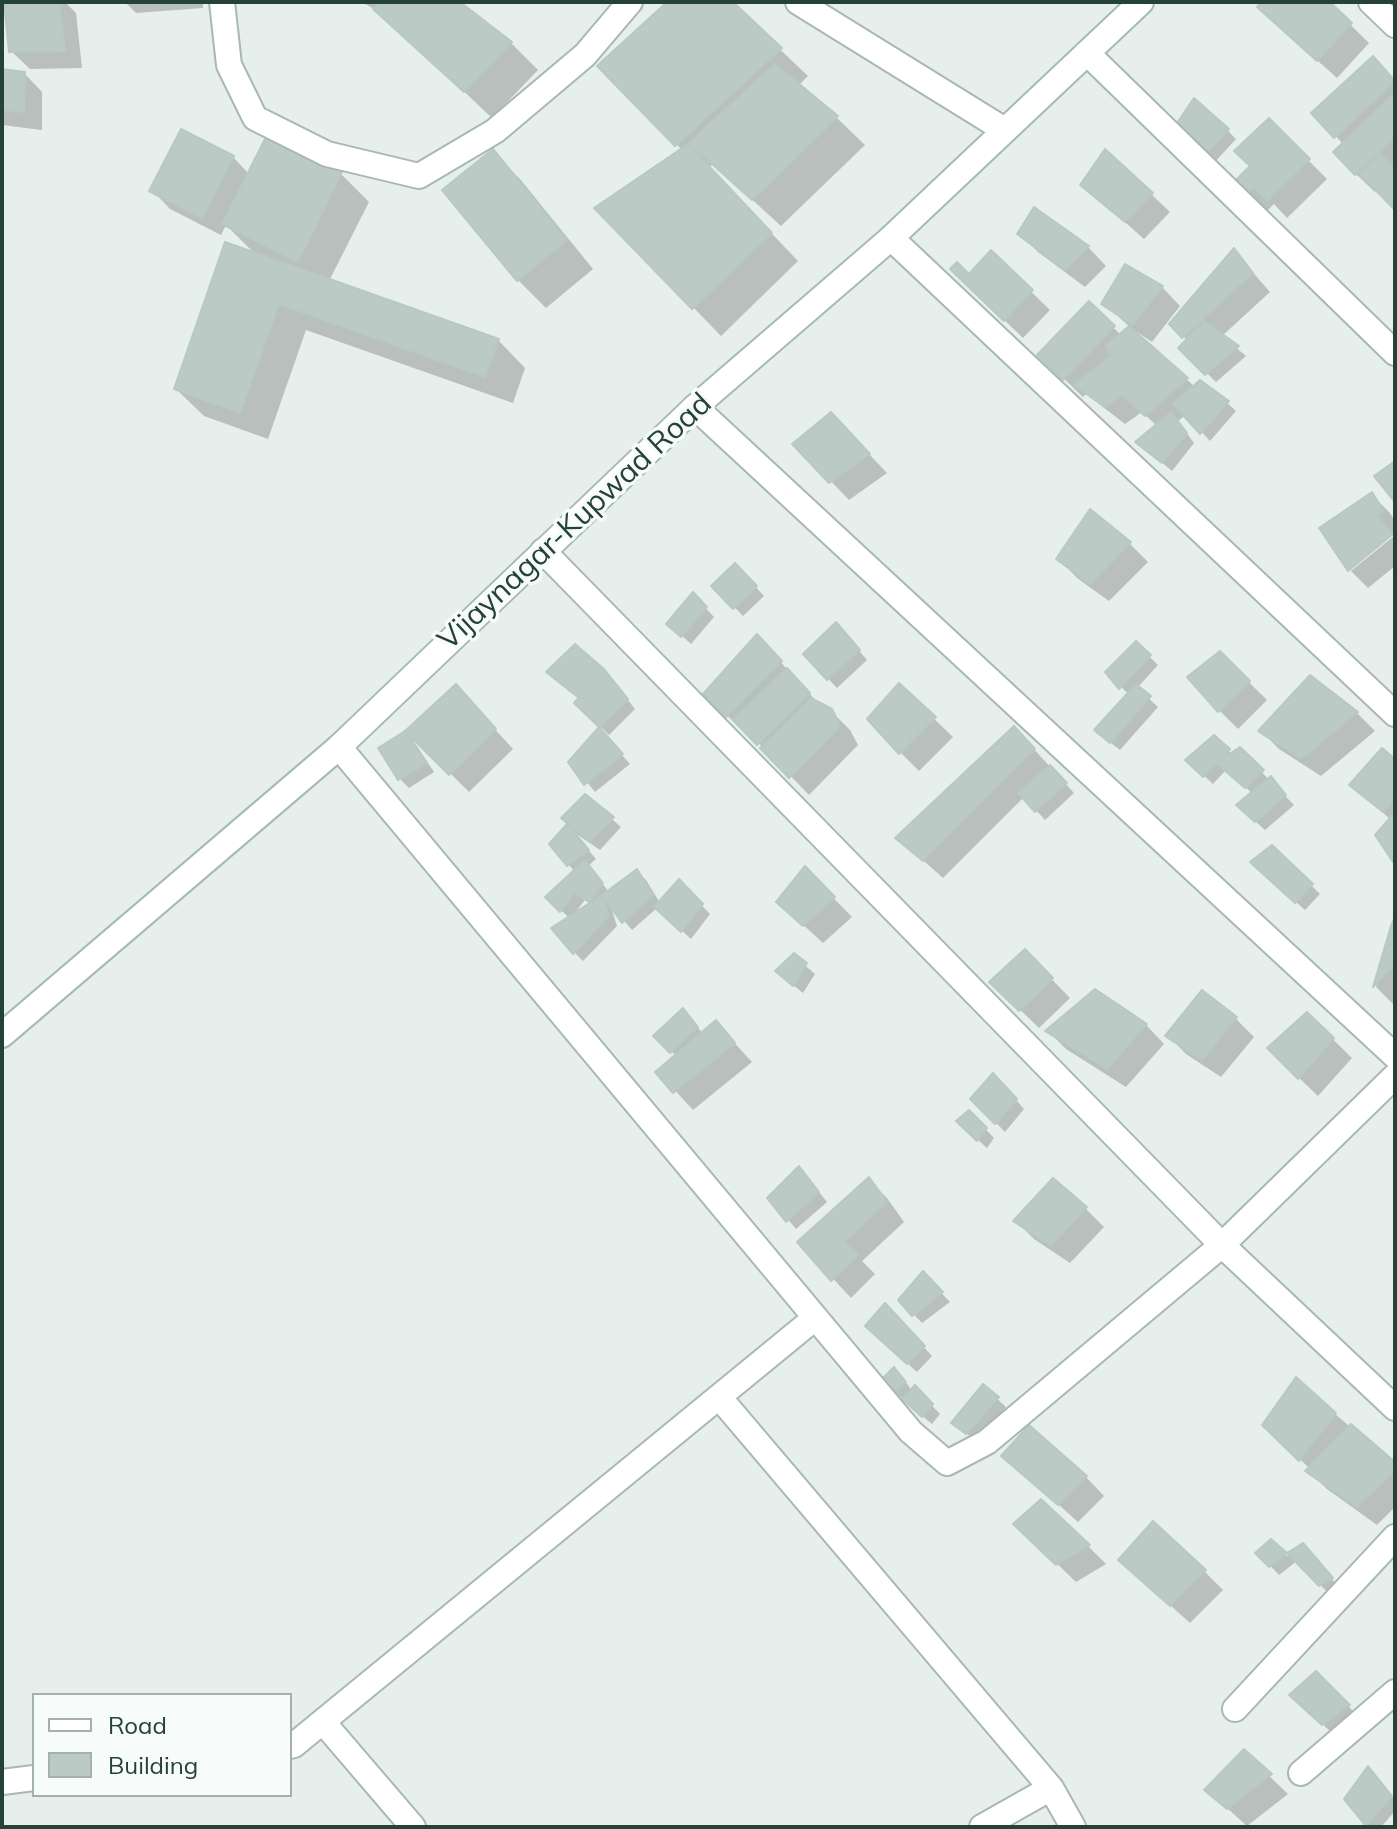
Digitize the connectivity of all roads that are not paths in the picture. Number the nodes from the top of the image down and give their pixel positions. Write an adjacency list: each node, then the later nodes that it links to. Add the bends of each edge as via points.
1 (222, 2): 2 (street, via 229,65 255,118 327,154 419,176 495,131 585,55)
2 (630, 2)
3 (798, 2): 8 (street)
4 (1141, 2): 7 (street, Vijaynagar-Kupwad Road)
5 (1371, 2): 6 (street)
6 (1395, 25)
7 (1087, 53): 8 (street, Vijaynagar-Kupwad Road); 10 (street)
8 (1003, 129): 9 (street, Vijaynagar-Kupwad Road)
9 (891, 238): 11 (street, Vijaynagar-Kupwad Road); 13 (street)
10 (1395, 353)
11 (695, 407): 12 (street, Vijaynagar-Kupwad Road); 16 (street)
12 (543, 551): 14 (street, Vijaynagar-Kupwad Road); 18 (street)
13 (1395, 714)
14 (339, 747): 15 (street, Vijaynagar-Kupwad Road); 19 (street)
15 (2, 1035)
16 (1395, 1056)
17 (1395, 1076): 18 (street)
18 (1222, 1245): 19 (street, via 987,1442 947,1463 911,1432); 21 (street)
19 (815, 1318): 20 (street)
20 (719, 1397): 25 (street); 30 (street)
21 (1395, 1408)
22 (1395, 1537): 24 (street)
23 (1395, 1692): 27 (street)
24 (1235, 1709)
25 (323, 1722): 26 (street); 31 (street)
26 (292, 1746)
27 (1301, 1773)
28 (32, 1778): 29 (street)
29 (2, 1782)
30 (1051, 1788): 32 (street); 33 (street)
31 (413, 1827)
32 (982, 1827)
33 (1073, 1827)

